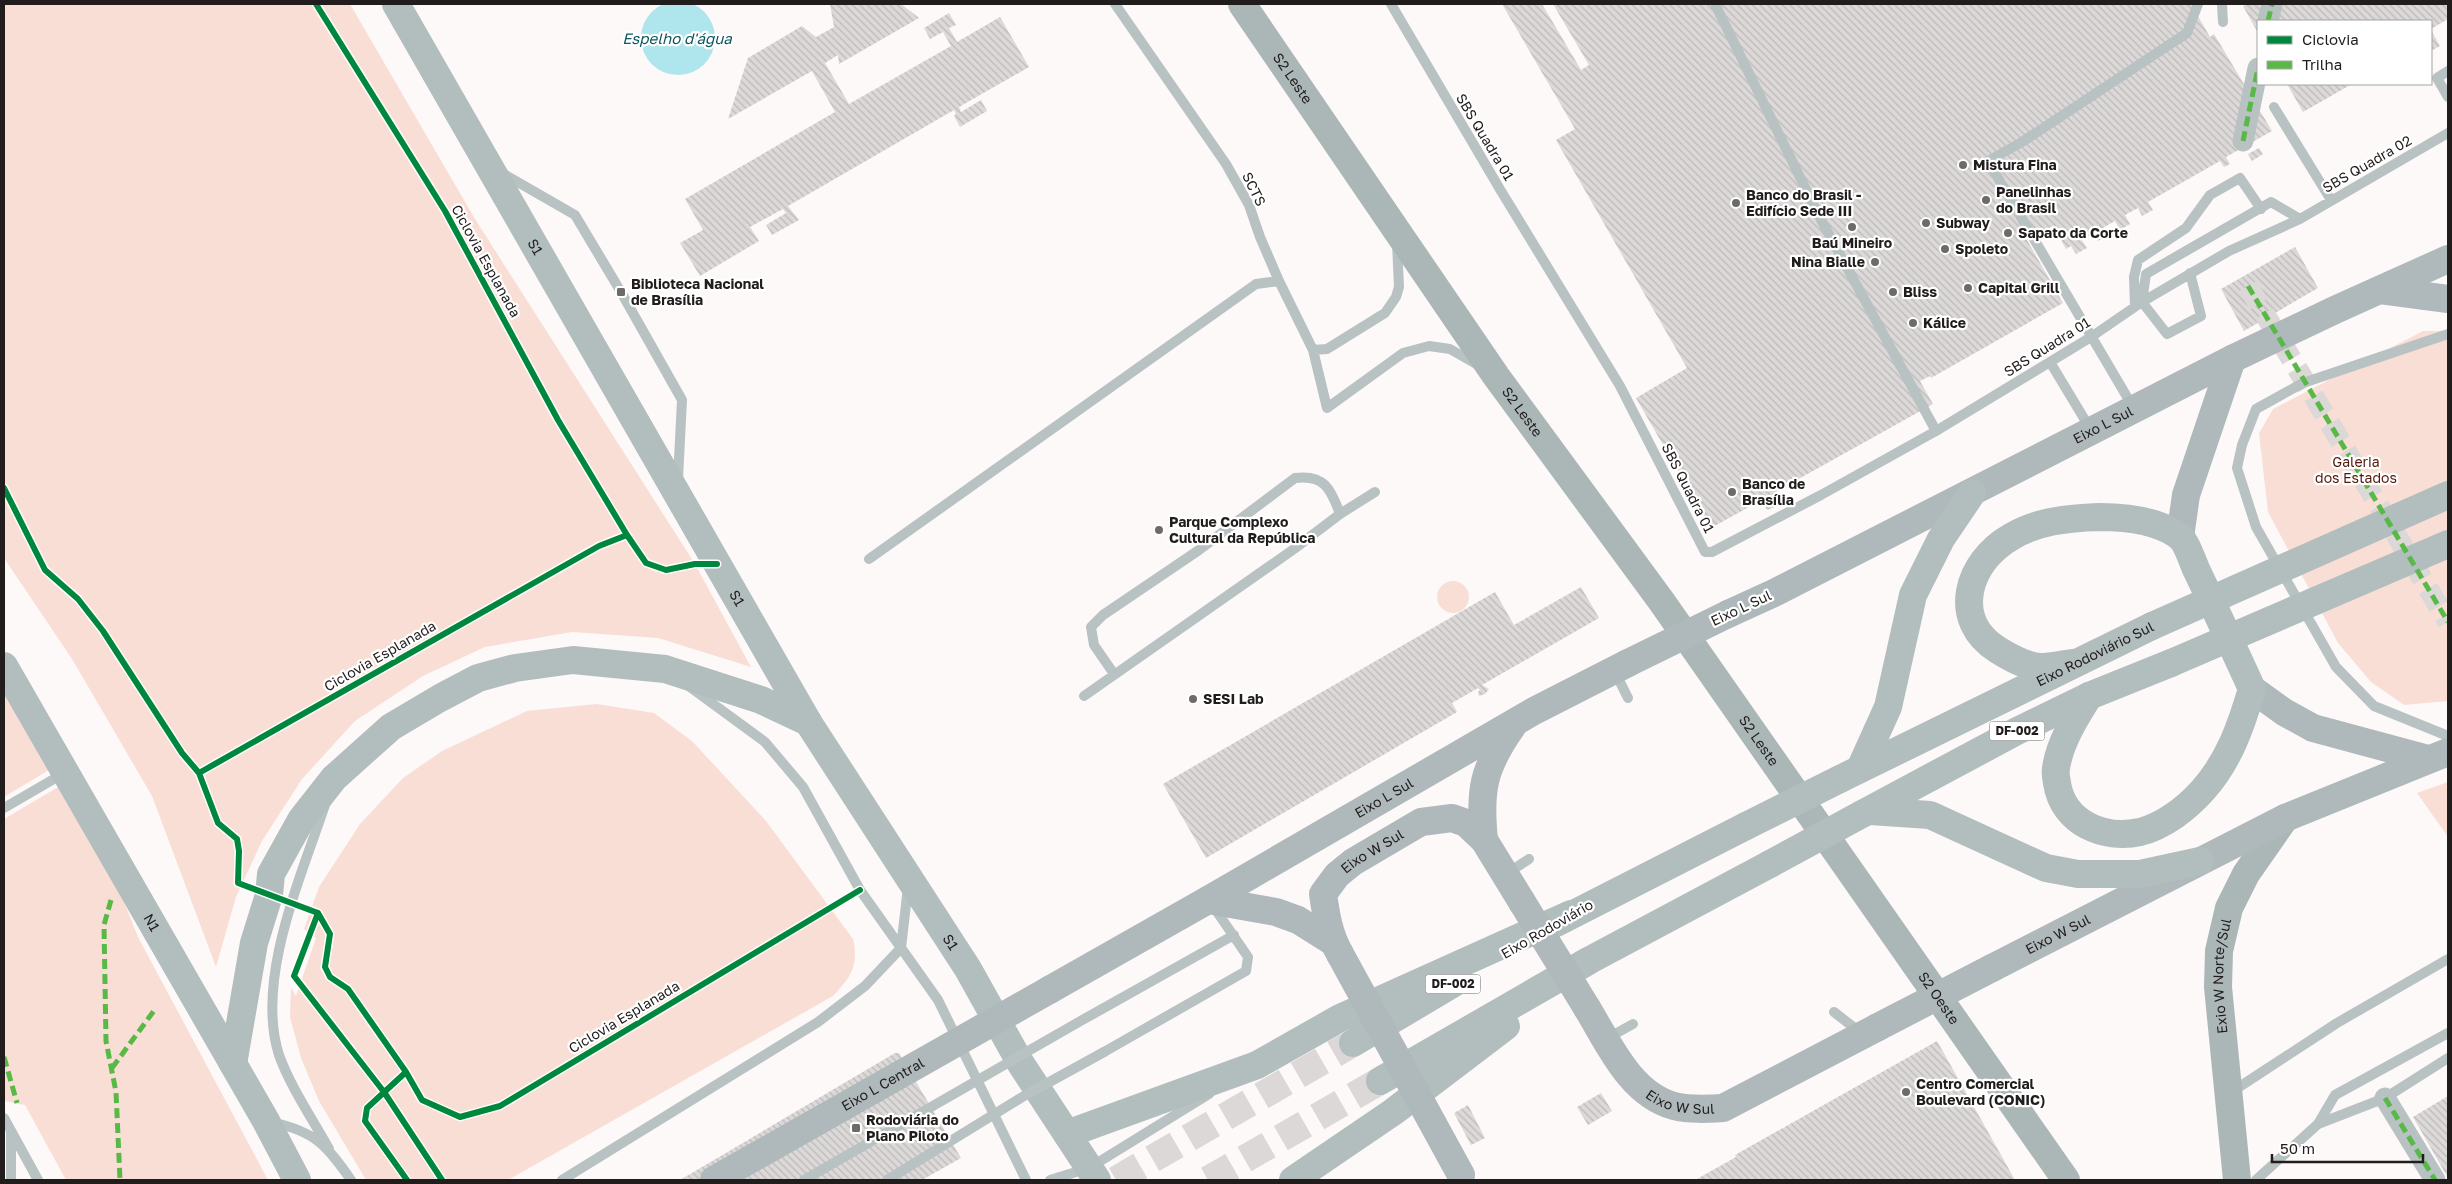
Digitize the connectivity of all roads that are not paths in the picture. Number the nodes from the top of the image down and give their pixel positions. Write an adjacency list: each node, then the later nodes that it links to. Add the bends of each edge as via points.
1 (396, 4): 17 (highway, S1)
2 (1115, 4): 24 (lane, SCTS, via 1226,164 1249,205)
3 (1242, 4): 21 (main road, S2 Leste)
4 (1391, 4): 36 (lane, SBS Quadra 01, via 1620,386 1705,552 1712,552 1821,495)
5 (1715, 4): 36 (lane, via 1819,216)
6 (2198, 4): 29 (lane, via 2187,32 2022,142 1988,161)
7 (2222, 4): 10 (lane)
8 (2272, 4): 9 (street)
9 (2268, 20)
10 (2223, 22)
11 (2448, 71): 13 (lane, via 2437,78)
12 (2257, 73): 16 (street)
13 (2448, 97)
14 (2274, 107): 18 (lane)
15 (2448, 133): 18 (lane, SBS Quadra 02)
16 (2243, 141)
17 (487, 164): 39 (highway, S1); 39 (lane, via 575,215 622,292 682,400)
18 (2331, 200): 20 (lane, SBS Quadra 02)
19 (2261, 209): 20 (lane, via 2271,202); 27 (lane, via 2146,274); 27 (lane, via 2240,178 2210,195 2186,228 2138,260 2134,277)
20 (2300, 220): 23 (lane, SBS Quadra 01, via 2229,251)
21 (1396, 230): 30 (lane, via 1400,278 1396,297 1385,313 1328,348); 33 (main road, S2 Leste)
22 (2448, 260): 25 (main road, Eixo L Sul)
23 (2190, 274): 27 (lane, SBS Quadra 01); 27 (lane, via 2201,316 2167,334)
24 (1279, 281): 30 (lane, SCTS); 44 (lane, via 1256,284)
25 (2380, 290): 26 (main road); 31 (main road, Eixo L Sul)
26 (2448, 299)
27 (2138, 304): 29 (lane, SBS Quadra 01)
28 (2448, 334): 56 (lane, via 2303,383 2256,409 2242,445 2238,468 2256,527 2336,667 2374,706)
29 (2091, 337): 32 (lane, SBS Quadra 01); 34 (lane)
30 (1313, 350): 33 (lane, SCTS, via 1328,408 1403,353 1429,346 1450,348)
31 (2232, 359): 34 (main road, Eixo L Sul); 42 (main road, via 2186,494)
32 (2050, 362): 35 (lane); 36 (lane, SBS Quadra 01)
33 (1496, 376): 63 (main road, S2 Leste, via 1662,602)
34 (2134, 408): 35 (main road, Eixo L Sul)
35 (2091, 430): 38 (main road, Eixo L Sul)
36 (1936, 431)
37 (1375, 492): 41 (lane)
38 (1972, 493): 47 (main road, Eixo L Sul, bridge); 58 (highway, via 1941,539 1913,595 1888,707)
39 (677, 495): 54 (highway, S1)
40 (2448, 495): 45 (highway, Eixo Rodoviário Sul / DF-002, bridge)
41 (1340, 514): 49 (lane); 49 (lane, via 1332,492 1322,482 1308,476 1295,478 1199,550 1103,615 1091,627 1094,645)
42 (2180, 536): 45 (highway, via 2151,523 2112,517 2072,518 2040,525 2010,537 1990,555 1976,572 1968,600 1978,632 1991,645 2023,664 2040,667); 50 (highway)
43 (2448, 544): 52 (highway, DF-002, bridge)
44 (869, 559)
45 (2074, 663): 58 (highway, Eixo Rodoviário Sul / DF-002)
46 (4, 666): 59 (highway, N1)
47 (1621, 667): 53 (lane); 55 (main road, Eixo L Sul)
48 (664, 669): 54 (highway, via 761,700); 60 (highway, via 573,660 515,668 478,678 391,727); 74 (lane, via 765,742 791,772 803,787 860,890)
49 (1114, 674): 51 (lane)
50 (2252, 689): 52 (highway, via 2235,742 2203,790 2163,822 2141,832 2113,834 2090,828 2070,814 2059,795 2055,769 2063,742); 57 (main road, via 2313,728)
51 (1084, 696)
52 (2090, 696): 62 (highway, DF-002)
53 (1628, 698)
54 (808, 722): 70 (highway, S1)
55 (1516, 722): 66 (main road, via 1494,754 1483,786); 71 (main road, Eixo L Sul)
56 (2448, 736)
57 (2438, 756): 64 (main road, Eixo W Sul)
58 (1850, 774): 65 (highway, Eixo Rodoviário Sul / DF-002, bridge)
59 (67, 775): 61 (lane, via 59,776); 86 (highway, N1)
60 (334, 778): 86 (highway, via 301,820 271,874 254,943); 96 (lane, via 279,944 274,973 274,1023 279,1054)
61 (4, 808)
62 (1866, 812): 68 (highway, via 1930,815 2046,868 2078,874 2140,874); 77 (highway, DF-002, bridge)
63 (1810, 815): 110 (main road, S2 Oeste)
64 (2285, 818): 68 (main road, Eixo W Sul); 89 (main road, Exio W Norte/Sul, via 2246,874 2229,908 2219,951 2218,987)
65 (1746, 826): 72 (highway, Eixo Rodoviário / DF-002)
66 (1484, 840): 69 (main road, Eixo W Sul); 75 (main road, Eixo W Sul, via 1466,823 1452,818 1430,820 1421,822 1353,862 1337,875 1323,894)
67 (1529, 859): 69 (lane)
68 (2200, 861): 81 (main road, Eixo W Sul, bridge)
69 (1506, 874): 83 (main road, Eixo W Sul, bridge)
70 (909, 879): 74 (lane); 95 (highway, S1, via 968,969 1021,1064)
71 (1208, 900): 73 (lane); 75 (main road, via 1276,912 1298,920); 78 (main road, Eixo L Sul)
72 (1571, 914): 84 (highway, Eixo Rodoviário / DF-002); 87 (highway, via 1340,1018)
73 (1234, 935): 105 (lane, bridge); 106 (lane, bridge, via 1248,957 1246,971 1024,1096)
74 (901, 948): 103 (lane, via 865,986 818,1022); 107 (lane, via 938,1000)
75 (1336, 948): 98 (main road, Eixo W Sul, bridge)
76 (2448, 959): 89 (lane, via 2337,1023)
77 (1590, 960): 88 (highway, DF-002); 109 (highway, via 1393,1112)
78 (1051, 989): 104 (main road, Eixo L Central, bridge)
79 (1834, 1012): 81 (lane)
80 (1632, 1024): 83 (lane)
81 (1870, 1030): 83 (main road, Eixo W Sul, via 1724,1108 1697,1109 1674,1106 1650,1096 1624,1070)
82 (2448, 1033): 93 (lane, via 2335,1096)
83 (1606, 1039)
84 (1353, 1043)
85 (2448, 1058): 90 (lane)
86 (233, 1064): 92 (highway, N1)
87 (1257, 1064): 95 (highway); 97 (lane)
88 (1380, 1081)
89 (2227, 1095): 111 (main road, Exio W Norte/Sul)
90 (2385, 1098): 93 (lane); 113 (street)
91 (4, 1118): 94 (lane)
92 (266, 1121): 96 (lane, via 291,1127); 101 (highway, N1)
93 (2318, 1124): 112 (lane)
94 (11, 1130): 99 (lane); 100 (lane)
95 (1067, 1134): 97 (highway, S1)
96 (329, 1149): 102 (lane)
97 (1093, 1174): 108 (lane)
98 (1462, 1178)
99 (11, 1180)
100 (38, 1180)
101 (297, 1180)
102 (351, 1180)
103 (562, 1180)
104 (714, 1180)
105 (804, 1180)
106 (887, 1180)
107 (1026, 1180)
108 (1050, 1180)
109 (1293, 1180)
110 (2066, 1180)
111 (2237, 1180)
112 (2256, 1180)
113 (2435, 1180)

